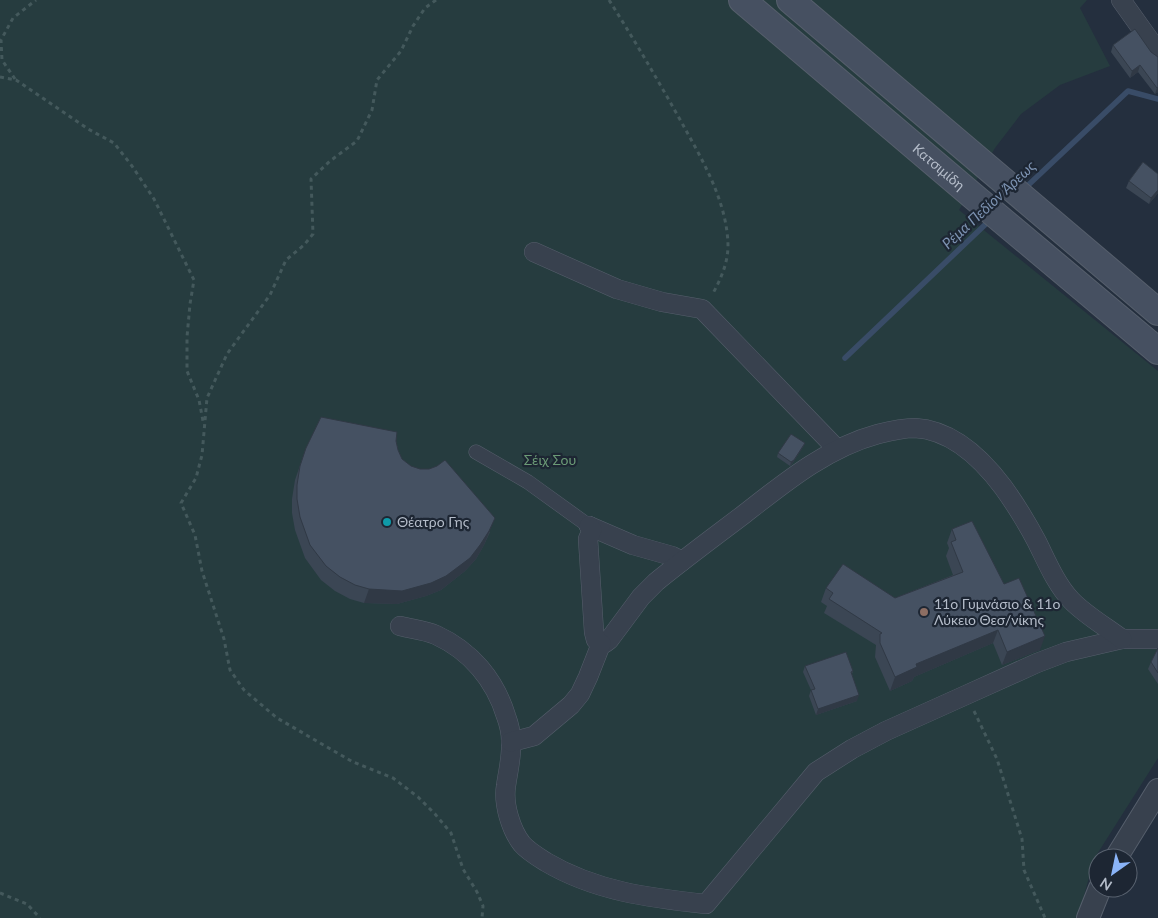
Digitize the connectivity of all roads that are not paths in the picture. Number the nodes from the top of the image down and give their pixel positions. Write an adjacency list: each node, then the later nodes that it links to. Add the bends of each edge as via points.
1 (742, 0): 7 (main road, Κατσιμίδη)
2 (790, 0): 6 (main road)
3 (1121, 0): 4 (street)
4 (1158, 52)
5 (534, 252): 8 (street, via 617,289 702,309)
6 (1158, 312)
7 (1158, 351)
8 (837, 449): 11 (street, via 798,474); 13 (street, via 908,428 936,432 960,444 984,464 1007,493 1070,600)
9 (476, 452): 10 (street, via 528,482)
10 (589, 526): 11 (street); 15 (street, via 592,530 588,539 594,632 595,639)
11 (681, 562): 15 (street, via 646,592 610,639)
12 (400, 626): 16 (street, via 437,635 476,662 498,695)
13 (1122, 639): 14 (street); 16 (street, via 1066,652 1037,663 852,749 816,772 706,904 618,891 586,882 558,869 522,845 509,818 505,789)
14 (1158, 639)
15 (601, 644): 16 (street, via 580,694 571,705 534,736)
16 (512, 742)
17 (1158, 790): 18 (street)
18 (1122, 848)
19 (1096, 898): 20 (street)
20 (1088, 918)

